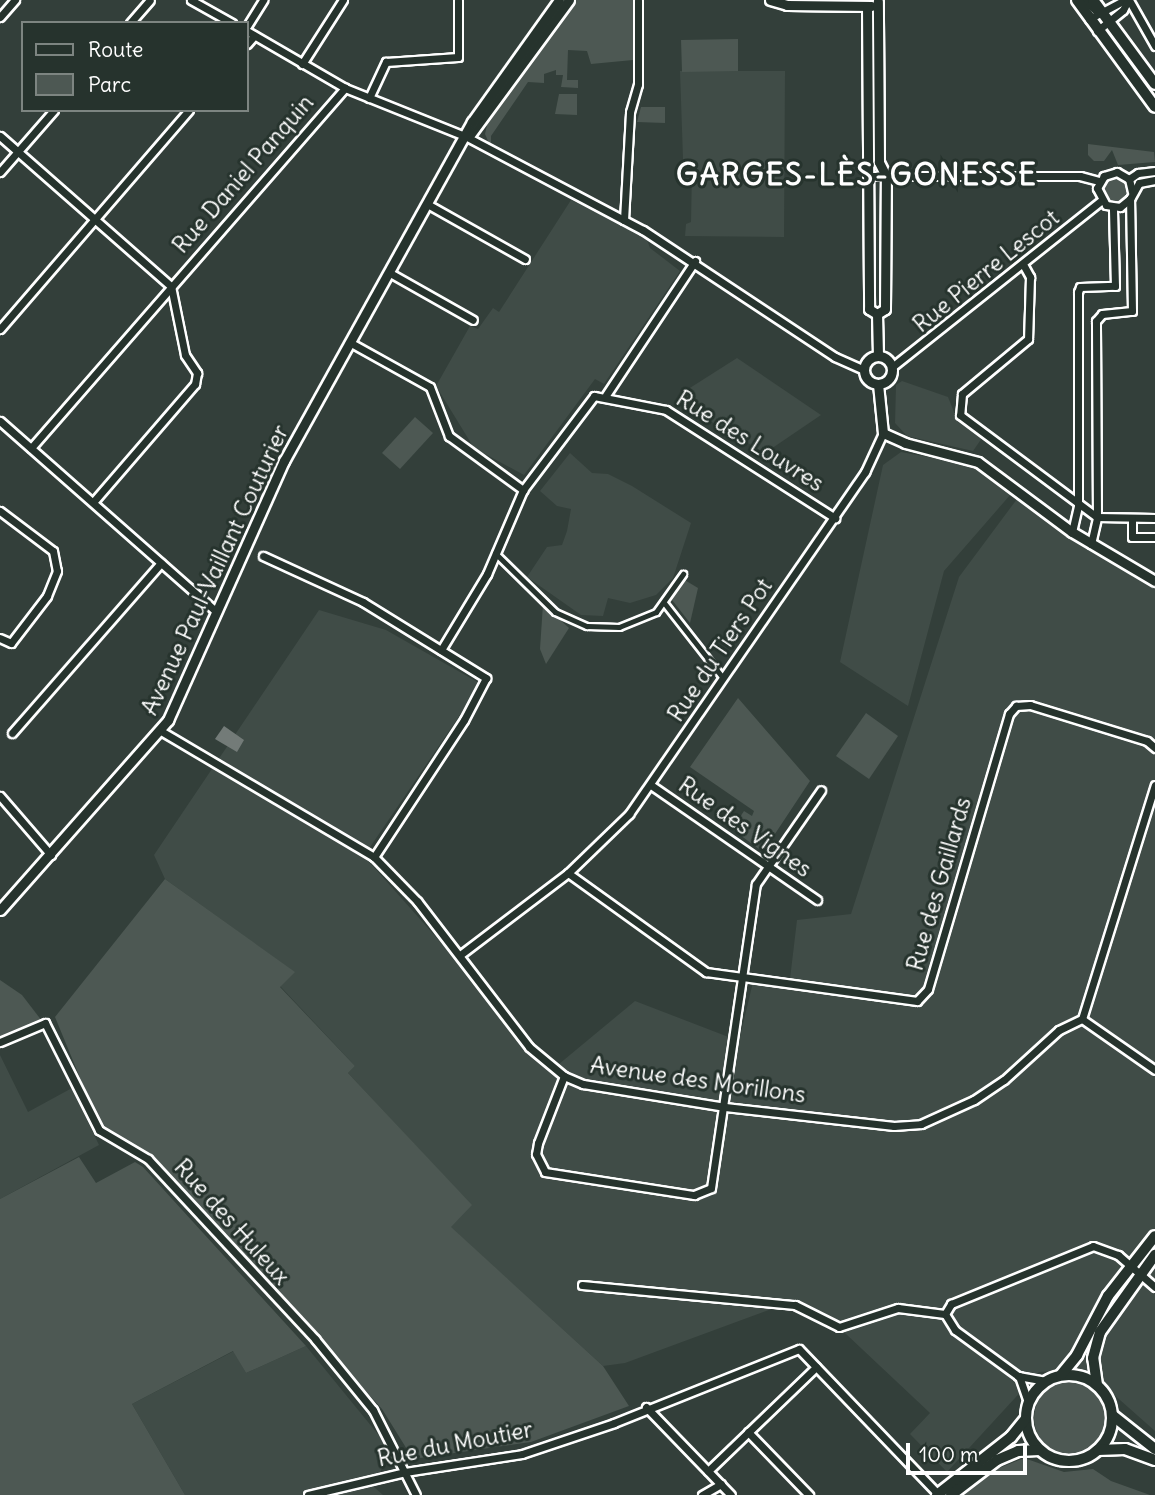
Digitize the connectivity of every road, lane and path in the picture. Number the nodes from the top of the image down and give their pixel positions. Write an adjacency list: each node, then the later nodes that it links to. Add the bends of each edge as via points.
1 (15, 0): 18 (street)
2 (150, 0): 19 (street)
3 (191, 0): 20 (street)
4 (263, 0): 21 (street)
5 (343, 0): 24 (street)
6 (458, 0): 27 (street, via 458,57 386,62)
7 (559, 0): 32 (street, via 478,113)
8 (568, 0): 32 (street)
9 (638, 0): 46 (street, via 638,84 630,111)
10 (770, 0): 16 (street, via 787,5)
11 (878, 0): 16 (street); 37 (street, via 879,162)
12 (1077, 0): 17 (main road)
13 (1085, 0): 17 (street)
14 (1093, 0): 17 (main road)
15 (1127, 0): 17 (street); 17 (street); 23 (street)
16 (867, 3): 36 (street)
17 (1103, 16): 25 (main road); 28 (main road, via 1097,31)
18 (0, 18)
19 (132, 21)
20 (228, 21)
21 (248, 24)
22 (250, 34): 24 (street)
23 (1155, 46)
24 (302, 64): 26 (street)
25 (1155, 84)
26 (345, 88): 27 (street); 51 (street, Rue Daniel Panquin)
27 (369, 98): 32 (street)
28 (1155, 107)
29 (52, 112): 33 (street)
30 (187, 112): 45 (street)
31 (0, 136): 33 (street)
32 (467, 137): 43 (street, Avenue Paul-Vaillant Couturier); 46 (street)
33 (18, 151): 35 (street); 45 (street)
34 (1155, 171): 38 (street)
35 (0, 172)
36 (867, 176): 37 (street); 54 (street, via 869,309)
37 (886, 176): 40 (street, via 1080,176); 54 (street, via 885,309)
38 (1129, 179): 40 (street, via 1110,173); 41 (street)
39 (1155, 180): 41 (street, via 1143,180)
40 (1099, 181): 42 (street)
41 (1131, 195): 44 (street); 53 (street)
42 (1101, 201): 44 (street); 49 (street, Rue Pierre Lescot)
43 (429, 205): 47 (street); 50 (street, Avenue Paul-Vaillant Couturier)
44 (1114, 208): 52 (street)
45 (94, 219): 51 (street); 56 (street)
46 (624, 220): 48 (street)
47 (525, 259)
48 (695, 261): 60 (street, via 835,356); 62 (street)
49 (1024, 266): 59 (street, Rue Pierre Lescot); 68 (street, via 1030,277 1028,339 962,394 957,410)
50 (390, 273): 55 (street); 57 (street, Avenue Paul-Vaillant Couturier)
51 (171, 286): 65 (street, Rue Daniel Panquin); 67 (street, via 185,355 197,373 195,384)
52 (1115, 286): 53 (street); 68 (street, via 1080,287 1078,292)
53 (1132, 286): 70 (street, via 1132,310 1102,314 1096,321)
54 (877, 314): 58 (street)
55 (473, 320)
56 (0, 329)
57 (351, 343): 66 (street, via 430,387 449,436); 83 (street, Avenue Paul-Vaillant Couturier, via 273,482)
58 (878, 356): 59 (street); 60 (street, via 866,362)
59 (892, 367): 61 (street, via 889,379)
60 (864, 370): 61 (street, via 870,381)
61 (878, 384): 64 (street, via 878,425)
62 (606, 395): 66 (street, via 594,396); 71 (street, Rue des Louvres, via 666,410)
63 (0, 421): 65 (street)
64 (883, 433): 71 (street, Rue du Tiers Pot, via 865,472); 74 (street, via 978,462)
65 (31, 449): 67 (street)
66 (523, 490): 77 (street)
67 (93, 502): 79 (street)
68 (1078, 507): 70 (street); 74 (street)
69 (0, 510): 84 (street, via 53,551 57,571 47,596 10,643)
70 (1097, 517): 72 (street); 76 (street)
71 (835, 518): 86 (street, Rue du Tiers Pot)
72 (1132, 518): 73 (street); 75 (street, via 1132,537)
73 (1155, 518)
74 (1072, 532): 76 (street)
75 (1155, 537)
76 (1091, 544): 81 (street)
77 (495, 553): 82 (street, via 555,612 587,626 619,627); 85 (street)
78 (263, 556): 85 (street, via 355,598)
79 (161, 563): 83 (street); 88 (street)
80 (683, 574): 82 (street)
81 (1155, 581)
82 (665, 604): 86 (street)
83 (217, 612): 87 (street, Avenue Paul-Vaillant Couturier)
84 (0, 638)
85 (441, 650): 95 (street, via 486,681)
86 (723, 678): 90 (street, Rue du Tiers Pot)
87 (161, 731): 94 (street, Avenue Paul-Vaillant Couturier); 95 (street, Avenue des Morillons)
88 (12, 733)
89 (1155, 748): 101 (street, Rue des Gaillards, via 1147,741 1030,705 1016,706 1009,714 928,989 916,1001)
90 (651, 785): 96 (street, Rue des Vignes); 97 (street, Rue du Tiers Pot, via 611,834)
91 (1155, 785): 102 (street)
92 (821, 790): 96 (street)
93 (0, 796): 94 (street)
94 (51, 855): 99 (street, Avenue Paul-Vaillant Couturier)
95 (374, 857): 100 (street, Avenue des Morillons)
96 (768, 866): 98 (street, Rue des Vignes); 101 (street, via 756,884)
97 (568, 873): 100 (street, Rue du Tiers Pot); 101 (street, via 706,972)
98 (817, 900)
99 (0, 910)
100 (460, 955): 105 (street, Avenue des Morillons, via 529,1047)
101 (742, 981): 106 (street)
102 (1082, 1019): 104 (street); 106 (street, Avenue des Morillons, via 1059,1030 1004,1080 974,1100 920,1124 894,1126)
103 (0, 1042): 129 (street, Rue des Huleux, via 45,1023 99,1130 148,1159 300,1322 373,1410)
104 (1155, 1070)
105 (564, 1076): 106 (street, Avenue des Morillons, via 631,1093); 106 (street, via 536,1154 545,1172 556,1177 702,1194 715,1177)
106 (725, 1107)
107 (1155, 1236): 109 (main road)
108 (1155, 1255): 110 (main road)
109 (1131, 1266): 110 (street); 113 (street, via 1110,1250 1093,1246 951,1304); 115 (main road)
110 (1139, 1275): 112 (street); 118 (main road, via 1097,1340 1093,1358)
111 (582, 1285): 113 (street, via 795,1305 839,1327 898,1308)
112 (1155, 1287)
113 (945, 1314): 116 (street, via 954,1330)
114 (816, 1367): 120 (street, Rue du Moutier, via 799,1349); 123 (street); 136 (street)
115 (1061, 1375): 117 (main road); 118 (main road, via 1079,1376)
116 (1018, 1376): 117 (street); 119 (street)
117 (1045, 1381): 119 (main road)
118 (1097, 1385): 121 (main road, via 1108,1399)
119 (1028, 1402): 122 (main road)
120 (646, 1407): 128 (street); 129 (street, Rue du Moutier, via 614,1423 522,1454)
121 (1112, 1415): 124 (main road); 126 (main road, via 1109,1434)
122 (1025, 1420): 125 (main road); 136 (main road, via 1011,1437)
123 (748, 1432): 128 (street); 135 (street)
124 (1155, 1449)
125 (1039, 1450): 126 (main road, via 1070,1461); 137 (main road, via 1018,1451 997,1460)
126 (1098, 1450): 127 (main road, via 1125,1449)
127 (1155, 1460)
128 (708, 1471): 130 (street)
129 (405, 1472): 131 (street, Rue du Moutier); 132 (street, Rue des Huleux)
130 (720, 1484): 133 (street); 134 (street)
131 (308, 1495)
132 (416, 1495)
133 (702, 1495)
134 (731, 1495)
135 (809, 1495)
136 (938, 1495)
137 (951, 1495)

